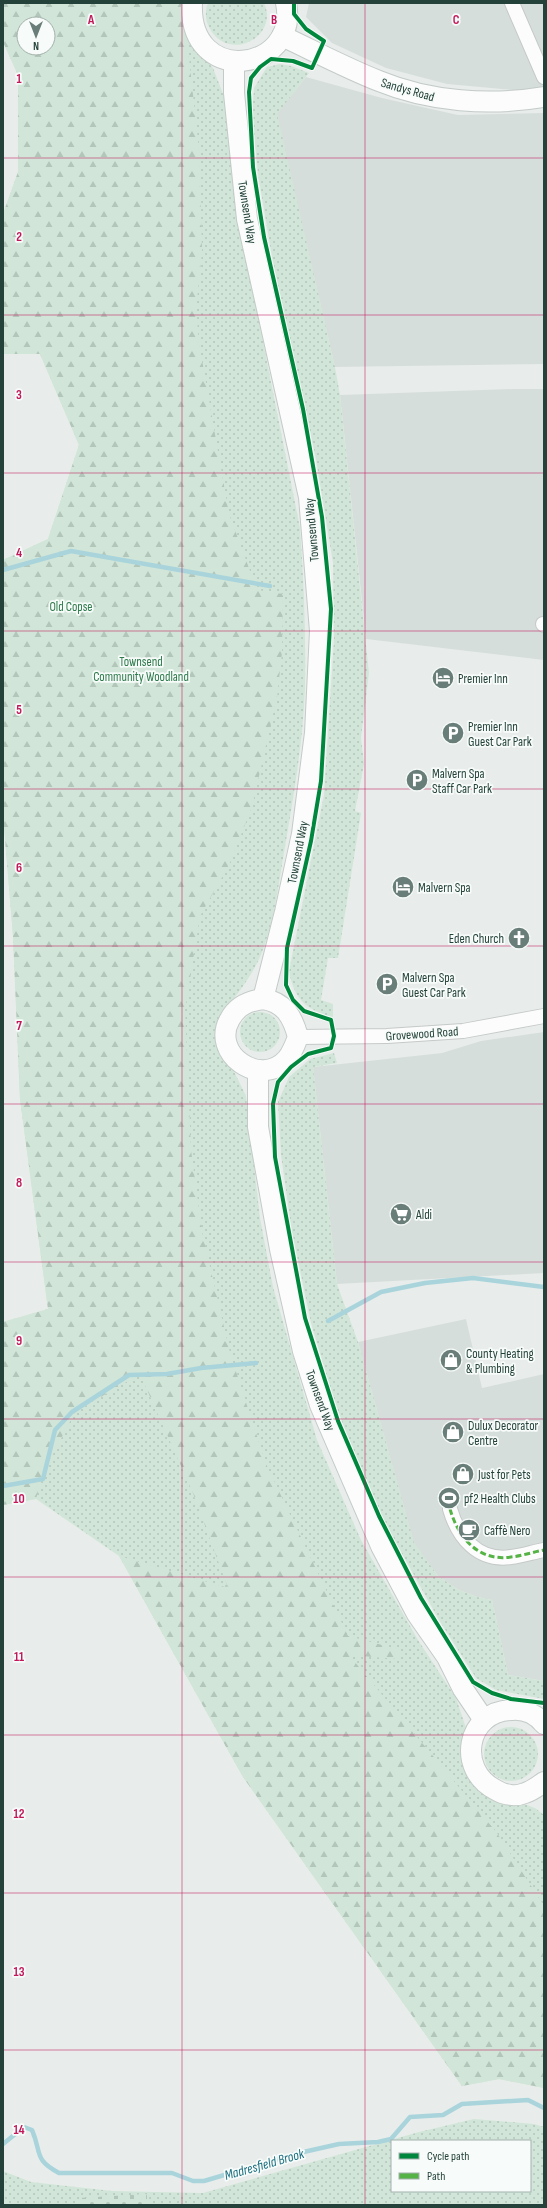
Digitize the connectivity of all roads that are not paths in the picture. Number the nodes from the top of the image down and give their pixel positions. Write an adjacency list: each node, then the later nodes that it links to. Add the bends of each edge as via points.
1 (192, 3): 5 (main road, via 191,19 205,48 219,57)
2 (286, 3): 4 (main road, via 288,14)
3 (512, 3): 6 (street)
4 (282, 36): 5 (main road, via 270,51 253,60); 7 (main road, Sandys Road, via 380,82 444,99 490,102)
5 (234, 61): 8 (main road, Townsend Way, via 235,101 247,219 309,497 320,631 315,733 302,834)
6 (544, 77)
7 (543, 96)
8 (263, 999): 10 (main road, via 270,1000 287,1010 293,1019); 11 (main road, via 250,1000 235,1010 226,1025 225,1040 232,1056 242,1065)
9 (544, 1016): 10 (street, Grovewood Road, via 463,1031)
10 (298, 1038): 11 (main road, via 287,1060 276,1067)
11 (258, 1071): 14 (main road, Townsend Way, via 258,1126 280,1249 303,1351 320,1405 381,1546 417,1614 447,1657)
12 (450, 1509): 13 (street, via 461,1537 473,1548 490,1556 506,1558)
13 (543, 1550)
14 (484, 1720): 15 (main road, via 505,1710 519,1709 538,1717); 16 (main road, via 474,1735 471,1762 485,1785 510,1795 525,1794)
15 (544, 1724)
16 (544, 1782)

